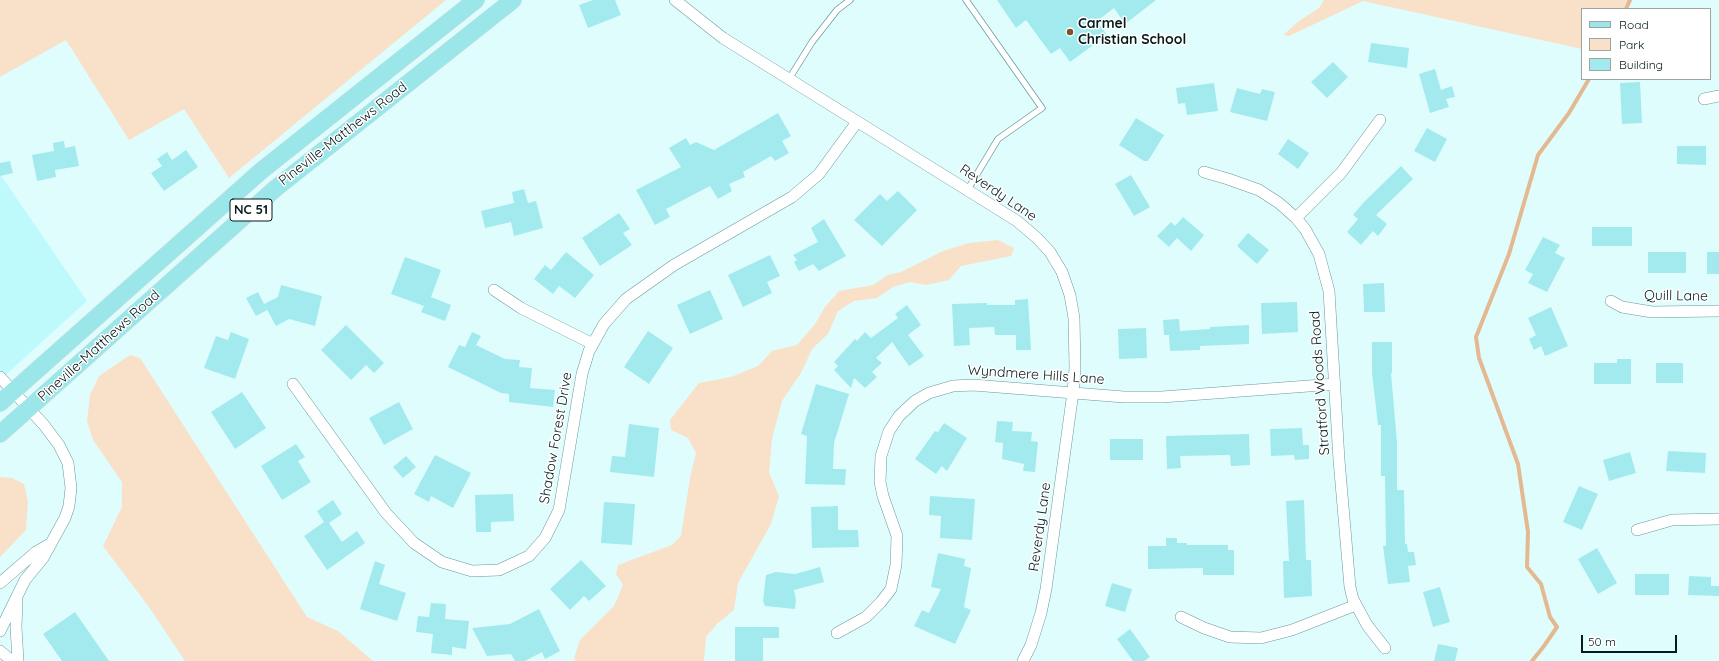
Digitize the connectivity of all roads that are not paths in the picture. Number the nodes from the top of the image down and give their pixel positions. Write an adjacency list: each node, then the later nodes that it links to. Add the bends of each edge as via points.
1 (476, 0): 22 (main road, Pineville-Matthews Road / NC 51, via 261,171)
2 (513, 0): 22 (main road, Pineville-Matthews Road / NC 51, via 276,188)
3 (675, 0): 6 (street, Reverdy Lane, via 723,38)
4 (850, 0): 6 (lane, via 837,10)
5 (966, 0): 12 (lane, via 1042,108 998,139)
6 (788, 79): 10 (street, Reverdy Lane)
7 (1719, 96): 8 (street)
8 (1704, 99)
9 (1380, 120): 13 (street, via 1340,173)
10 (857, 122): 12 (street, Reverdy Lane); 17 (street, Shadow Forest Drive, via 819,174 792,197 674,265 626,299 604,324)
11 (1204, 172): 13 (street, Stratford Woods Road, via 1258,190)
12 (968, 189): 21 (street, Reverdy Lane, via 1017,221 1037,238 1050,252 1062,272 1074,318)
13 (1296, 218): 20 (street, Stratford Woods Road, via 1313,241 1327,278)
14 (494, 290): 17 (street, via 521,308)
15 (1611, 301): 16 (street, Quill Lane, via 1622,307 1652,312)
16 (1719, 311)
17 (593, 344): 19 (street, Shadow Forest Drive, via 582,374 559,510 545,538 529,556 499,570 472,571 442,562 414,543 386,513)
18 (0, 377): 22 (street)
19 (293, 384)
20 (1336, 384): 21 (street, Wyndmere Hills Lane, via 1162,397 1124,397); 30 (street, Stratford Woods Road, via 1350,587)
21 (1073, 392): 33 (street, Wyndmere Hills Lane, via 961,385 935,390 915,401 899,416 884,444 879,469 883,496 897,536 896,565 891,589 866,616); 38 (street, Reverdy Lane, via 1046,589 1031,645)
22 (21, 400): 23 (main road, Pineville-Matthews Road / NC 51); 24 (main road, Pineville-Matthews Road / NC 51); 27 (street, via 59,445 68,464 71,488 67,512)
23 (0, 403)
24 (0, 434)
25 (1719, 519): 26 (street, via 1672,520)
26 (1637, 530)
27 (50, 544): 28 (street, via 36,552); 29 (street)
28 (0, 583)
29 (18, 594): 32 (street); 37 (street)
30 (1356, 605): 31 (street, via 1292,630 1261,638 1230,637); 34 (street, Stratford Woods Road, via 1367,625)
31 (1181, 616)
32 (0, 631)
33 (837, 633)
34 (1385, 648)
35 (0, 652): 36 (street)
36 (12, 661)
37 (18, 661)
38 (1023, 661)

